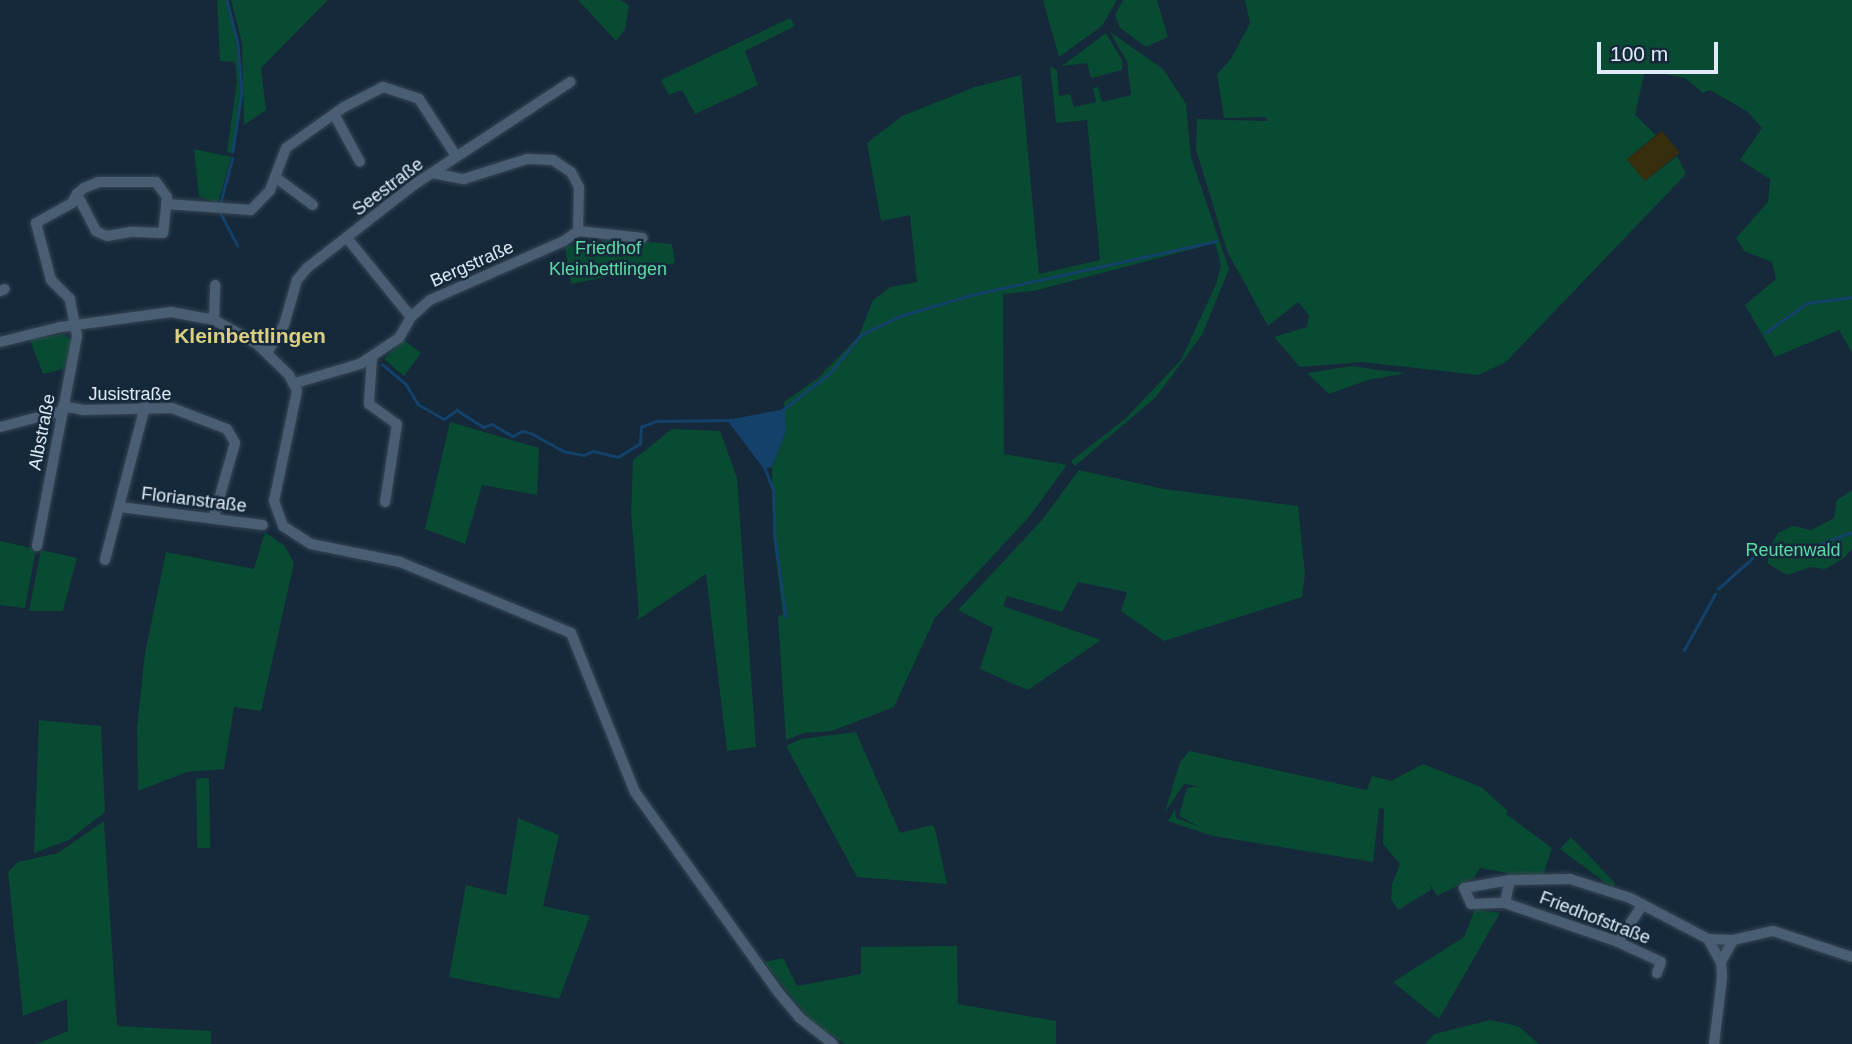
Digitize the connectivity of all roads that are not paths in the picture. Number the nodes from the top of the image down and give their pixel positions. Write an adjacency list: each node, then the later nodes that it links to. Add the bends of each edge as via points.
1 (570, 82): 3 (street, Seestraße)
2 (335, 117): 3 (street, via 380,88 395,90 419,99); 4 (street); 7 (street, via 286,148)
3 (456, 156): 5 (street, Seestraße)
4 (360, 162)
5 (445, 164): 6 (street, Seestraße); 8 (street)
6 (432, 173): 8 (street); 13 (street, Seestraße)
7 (275, 177): 10 (street, via 251,210); 11 (street)
8 (453, 179): 12 (street, via 527,159 553,160 571,172 579,187)
9 (78, 194): 10 (street, via 99,182 147,180 164,188); 10 (street, via 96,231 107,236 163,233); 18 (street, via 72,203 36,226 52,284 68,295)
10 (166, 204)
11 (313, 205)
12 (578, 231): 14 (street); 16 (street, Bergstraße, via 564,242 445,292)
13 (347, 238): 16 (street); 20 (street, Seestraße, via 301,273 284,325)
14 (643, 239)
15 (215, 285): 17 (street)
16 (411, 317): 21 (street, Bergstraße, via 398,338)
17 (214, 320): 18 (street, via 171,312); 20 (street, via 245,335)
18 (75, 324): 19 (street); 24 (street, Albstraße)
19 (1, 339)
20 (267, 353): 22 (street)
21 (372, 357): 22 (street, Bergstraße); 26 (street, via 369,404 397,424)
22 (295, 383): 41 (street, via 296,400 274,508 297,537 416,568 571,632 635,792 779,993 800,1018)
23 (145, 406): 24 (street, Jusistraße); 27 (street, Florianstraße); 28 (street, Jusistraße, via 184,410 232,433 235,443)
24 (62, 408): 25 (street, Jusistraße); 30 (street, Albstraße)
25 (0, 427)
26 (385, 502)
27 (120, 507): 28 (street, Florianstraße); 31 (street, Florianstraße)
28 (214, 516): 29 (street, Florianstraße)
29 (263, 525)
30 (37, 546)
31 (106, 560)
32 (1510, 880): 33 (street); 33 (street, Friedhofstraße, via 1464,888 1471,904); 34 (street, Friedhofstraße, via 1570,879)
33 (1505, 903): 37 (street, Friedhofstraße)
34 (1643, 904): 35 (street, Friedhofstraße); 37 (street)
35 (1708, 939): 36 (street, Friedhofstraße); 39 (street)
36 (1733, 940): 38 (street, Friedhofstraße, via 1773,931); 39 (street)
37 (1619, 942): 40 (street, Friedhofstraße, via 1661,962)
38 (1852, 957)
39 (1721, 962): 42 (street)
40 (1657, 973)
41 (833, 1044)
42 (1714, 1044)

